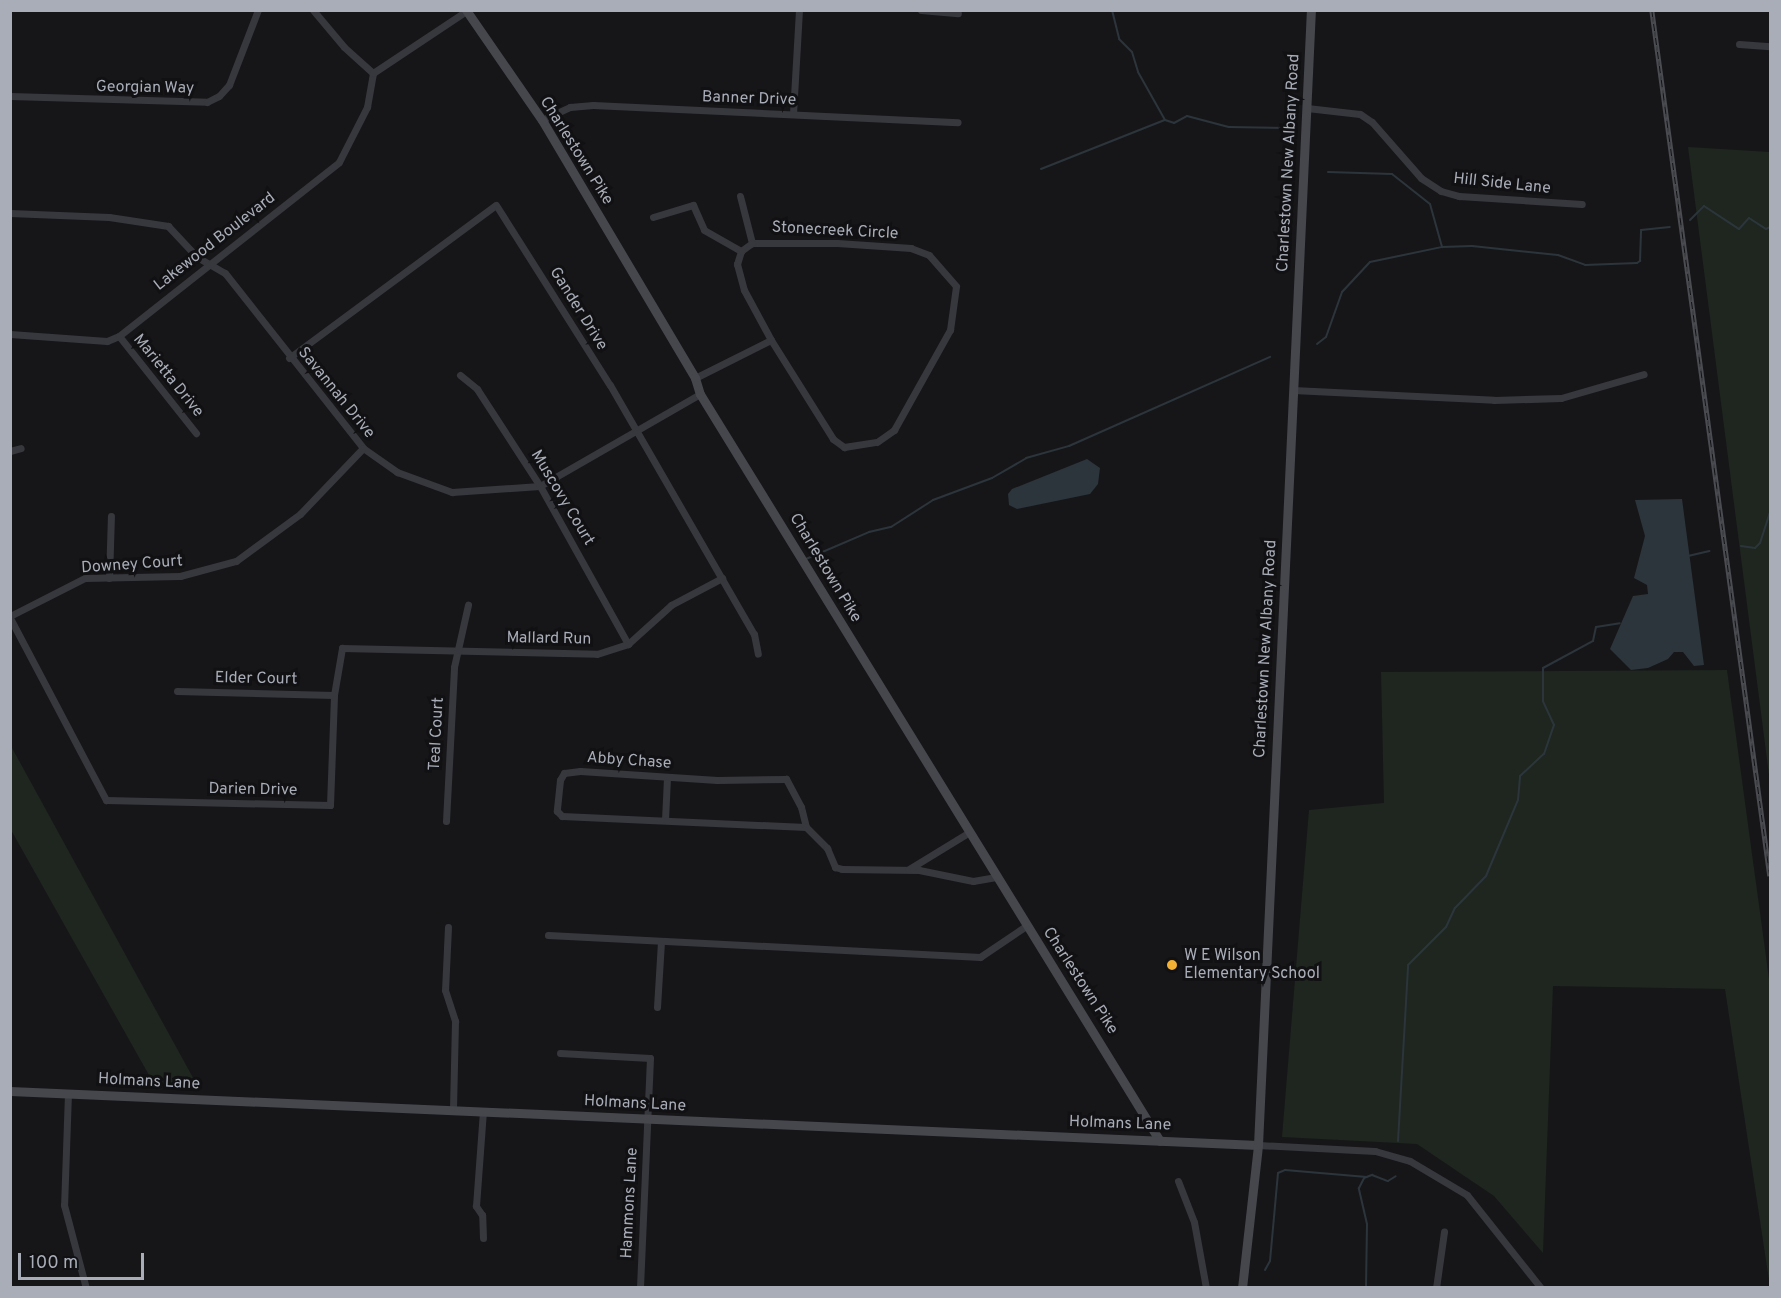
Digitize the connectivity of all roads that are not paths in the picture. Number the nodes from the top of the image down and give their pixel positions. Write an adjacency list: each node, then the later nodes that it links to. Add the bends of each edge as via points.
1 (258, 10): 11 (street, Georgian Way, via 228,85 207,102)
2 (313, 10): 10 (street)
3 (799, 10): 13 (street)
4 (921, 10): 7 (street)
5 (1311, 10): 12 (main road, Charlestown New Albany Road)
6 (467, 11): 10 (street); 14 (main road, Charlestown Pike)
7 (958, 13)
8 (1739, 44): 9 (street)
9 (1770, 46)
10 (373, 73): 22 (street, Lakewood Boulevard, via 367,107 339,162)
11 (10, 96)
12 (1307, 108): 17 (street, Hill Side Lane, via 1360,114 1372,122 1421,178 1441,191 1459,196); 30 (main road, Charlestown New Albany Road)
13 (794, 114): 14 (street, Banner Drive, via 593,105 570,107); 15 (street, Banner Drive)
14 (542, 120): 29 (main road, Charlestown Pike)
15 (958, 122)
16 (740, 196): 20 (street)
17 (1582, 204)
18 (10, 213): 22 (street, Savannah Drive, via 157,221 168,226 197,257)
19 (653, 217): 21 (street, via 693,205 704,230)
20 (752, 243): 21 (street, Stonecreek Circle); 25 (street, Stonecreek Circle, via 911,248 929,255 956,286 950,330 894,430 877,442 844,447 833,439)
21 (741, 251): 25 (street, Stonecreek Circle, via 737,264 744,290)
22 (211, 262): 24 (street, Lakewood Boulevard); 26 (street, Savannah Drive, via 225,273)
23 (10, 334): 24 (street, via 107,340)
24 (119, 336): 33 (street, Marietta Drive)
25 (771, 340): 29 (street)
26 (289, 358): 32 (street, Gander Drive, via 496,205); 35 (street, Savannah Drive)
27 (1644, 374): 30 (street, via 1561,398 1494,400)
28 (460, 375): 37 (street, Muscovy Court, via 477,388)
29 (695, 378): 31 (main road, Charlestown Pike)
30 (1293, 390): 67 (main road, Charlestown New Albany Road)
31 (700, 394): 32 (street, Savannah Drive); 52 (main road, Charlestown Pike)
32 (636, 431): 37 (street, Savannah Drive); 40 (street, Gander Drive)
33 (196, 433)
34 (21, 448): 36 (street)
35 (363, 448): 37 (street, Savannah Drive, via 397,472 452,492); 39 (street, Downey Court, via 300,514 236,561 191,574)
36 (10, 451)
37 (540, 486): 43 (street, Muscovy Court)
38 (111, 516): 39 (street)
39 (110, 578): 42 (street, Downey Court, via 85,578)
40 (722, 578): 43 (street, Mallard Run, via 671,605); 45 (street, Gander Drive, via 754,634)
41 (468, 604): 44 (street, Teal Court)
42 (10, 617): 47 (street, Darien Drive, via 106,800 330,805)
43 (628, 644): 44 (street, Mallard Run, via 597,654 577,655)
44 (460, 650): 47 (street, Darien Drive, via 342,648); 49 (street, Teal Court, via 454,667)
45 (758, 654)
46 (177, 691): 47 (street, Elder Court)
47 (334, 695)
48 (667, 777): 50 (street); 50 (street, Abby Chase, via 564,773 557,811 562,816 581,818); 51 (street, Abby Chase, via 786,779 799,802)
49 (446, 820)
50 (665, 820): 51 (street, Abby Chase)
51 (806, 827): 53 (street, Abby Chase, via 827,848 835,867)
52 (968, 833): 53 (street); 54 (main road, Charlestown Pike)
53 (907, 870): 54 (street, Abby Chase, via 973,881)
54 (995, 877): 55 (main road, Charlestown Pike)
55 (1026, 926): 58 (street, via 980,957); 66 (main road, Charlestown Pike)
56 (448, 927): 63 (street, via 445,990 455,1021)
57 (548, 935): 58 (street)
58 (661, 941): 59 (street)
59 (657, 1007)
60 (560, 1053): 65 (street, Hammons Lane, via 650,1058)
61 (10, 1091): 62 (main road, Holmans Lane)
62 (68, 1093): 63 (main road, Holmans Lane); 71 (street, via 63,1205)
63 (453, 1110): 64 (main road, Holmans Lane)
64 (483, 1111): 65 (main road, Holmans Lane); 70 (street, via 476,1206 482,1215)
65 (648, 1119): 66 (main road, Holmans Lane); 72 (street, Hammons Lane)
66 (1160, 1141): 67 (main road, Holmans Lane)
67 (1258, 1145): 74 (main road, Charlestown New Albany Road); 76 (street, via 1375,1151 1410,1161 1467,1195)
68 (1178, 1181): 73 (street, via 1194,1222)
69 (1444, 1232): 75 (street)
70 (483, 1238)
71 (86, 1287)
72 (640, 1287)
73 (1206, 1287)
74 (1242, 1287)
75 (1436, 1287)
76 (1541, 1287)

